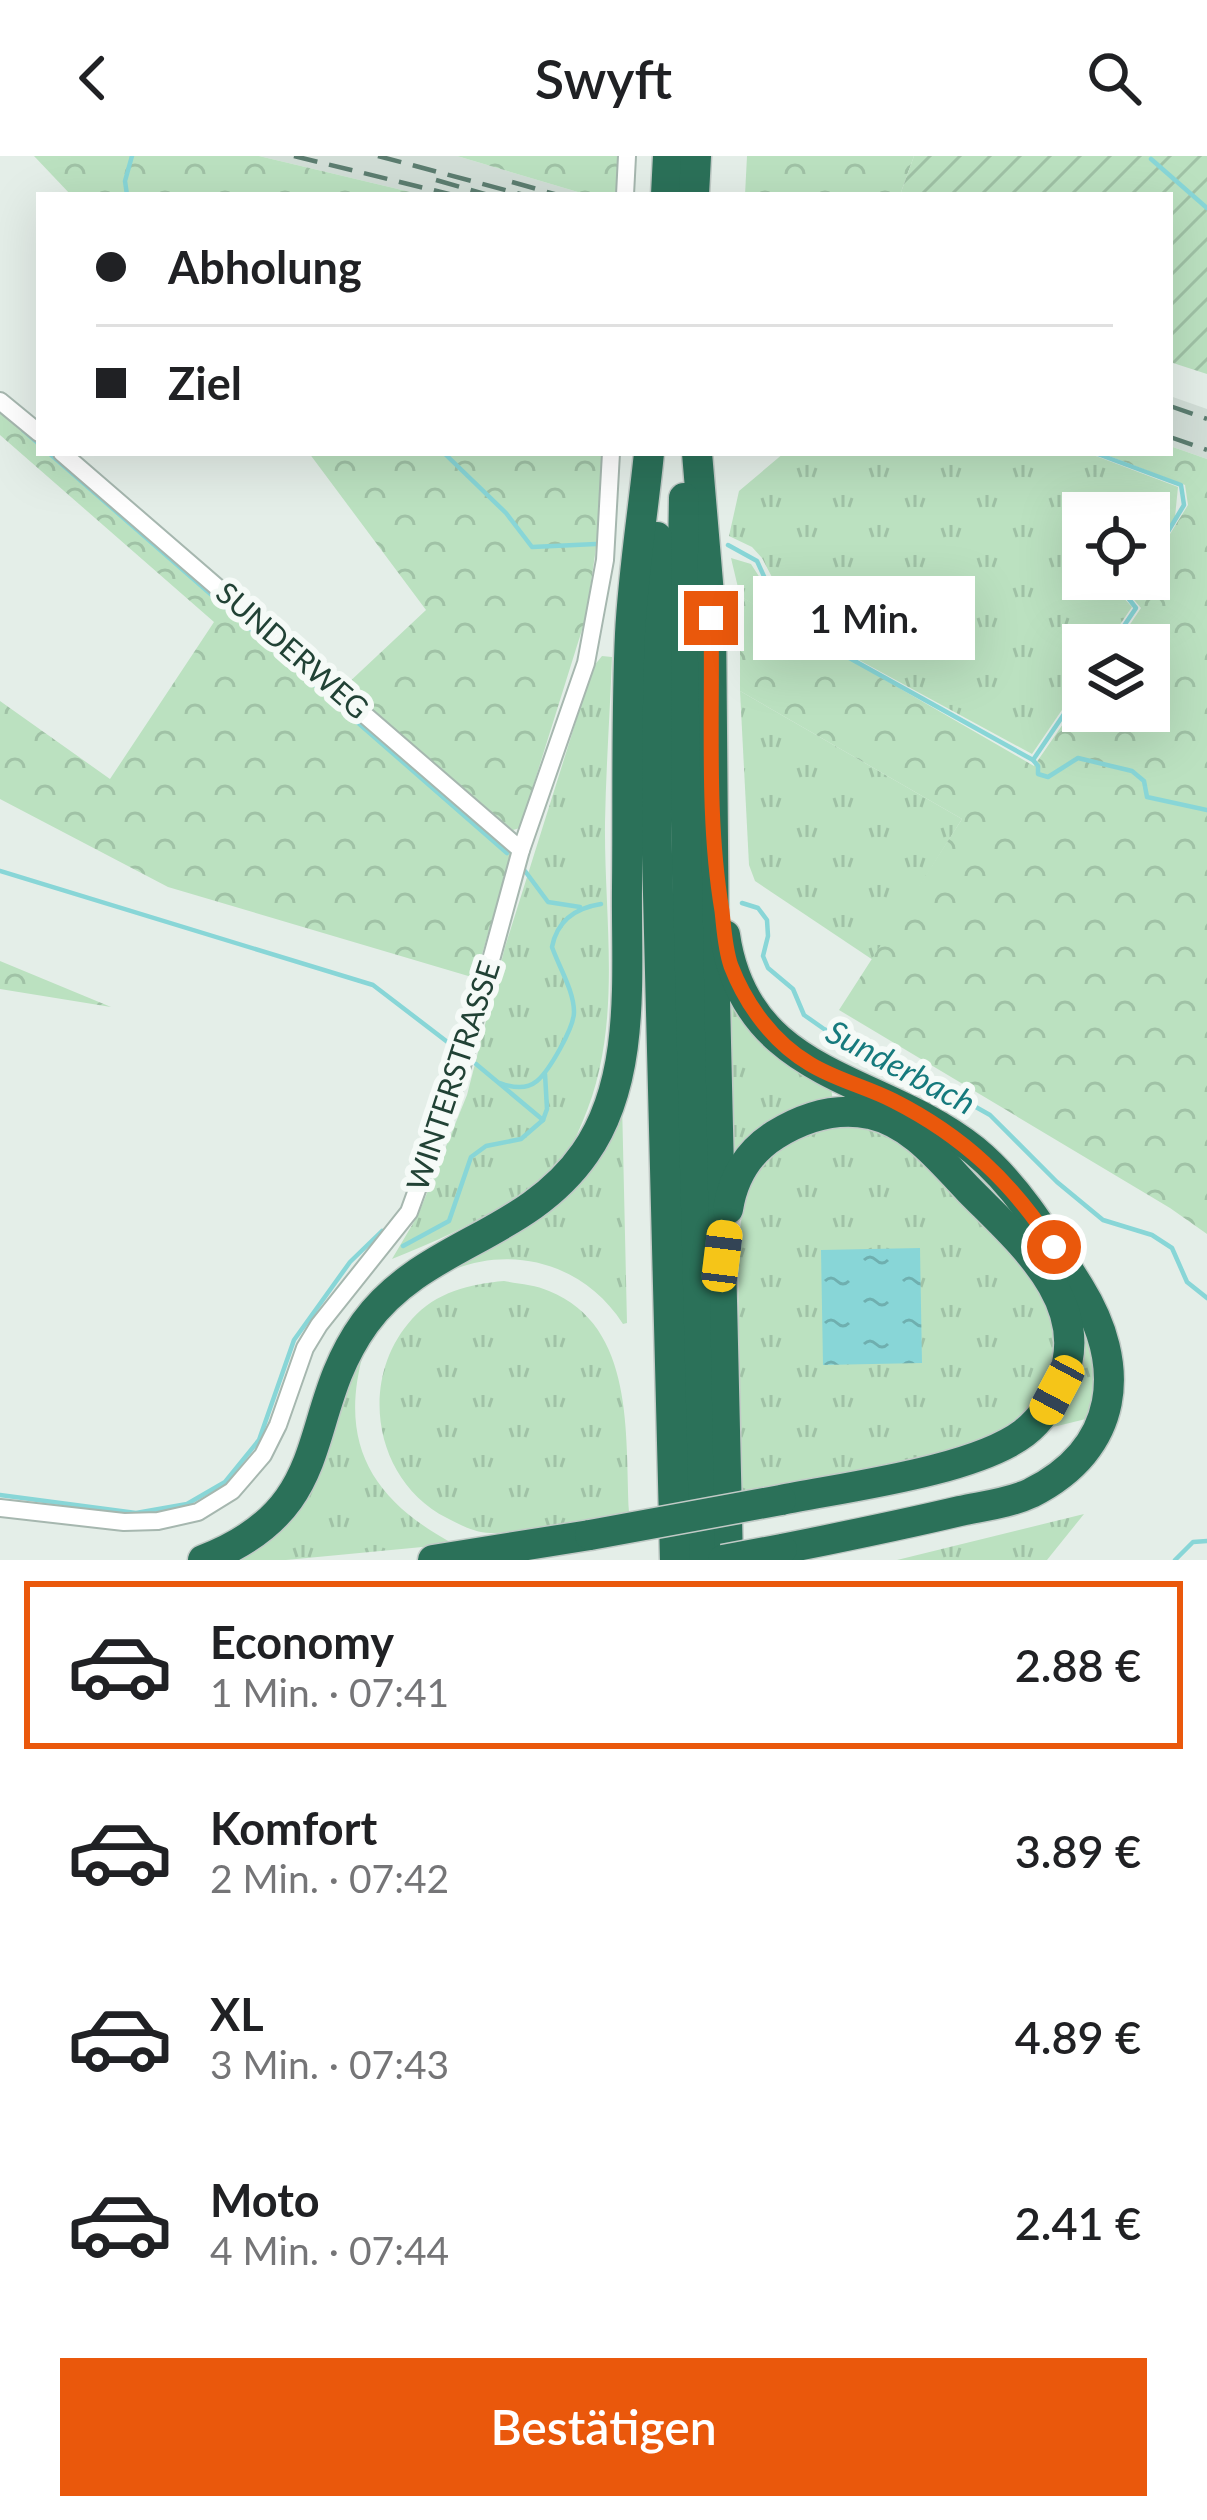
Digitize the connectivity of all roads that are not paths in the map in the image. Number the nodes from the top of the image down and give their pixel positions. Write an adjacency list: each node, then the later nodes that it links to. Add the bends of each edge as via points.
1 (627, 156): 4 (street)
2 (668, 156): 5 (highway)
3 (696, 156): 6 (highway)
4 (625, 192)
5 (666, 192)
6 (694, 192)
7 (0, 400): 8 (street)
8 (36, 430)
9 (65, 456): 15 (street, SUNDERWEG)
10 (611, 456): 15 (street, WINTERSTRASSE, via 595,631)
11 (649, 456): 19 (highway, via 630,632 621,1064 610,1106 583,1156 528,1212 410,1277 378,1307 341,1366 310,1461 287,1502 249,1537)
12 (658, 456): 21 (highway, via 656,815)
13 (685, 456): 22 (highway)
14 (697, 456): 16 (highway, via 711,618)
15 (521, 850): 18 (street, WINTERSTRASSE, via 421,1184 398,1227 319,1325 251,1473 214,1503 175,1520)
16 (715, 873): 17 (highway); 23 (highway, bridge, via 729,960 765,1026 811,1065 936,1123 1008,1183 1097,1317 1112,1375 1092,1441 1027,1496)
17 (722, 1256): 20 (highway, bridge, via 736,1177 750,1155 824,1113 870,1114 917,1136 1047,1274 1064,1310 1065,1372 1045,1413 1014,1440 967,1460); 23 (highway)
18 (0, 1508)
19 (203, 1560)
20 (433, 1560)
21 (675, 1560)
22 (700, 1560)
23 (725, 1560)

